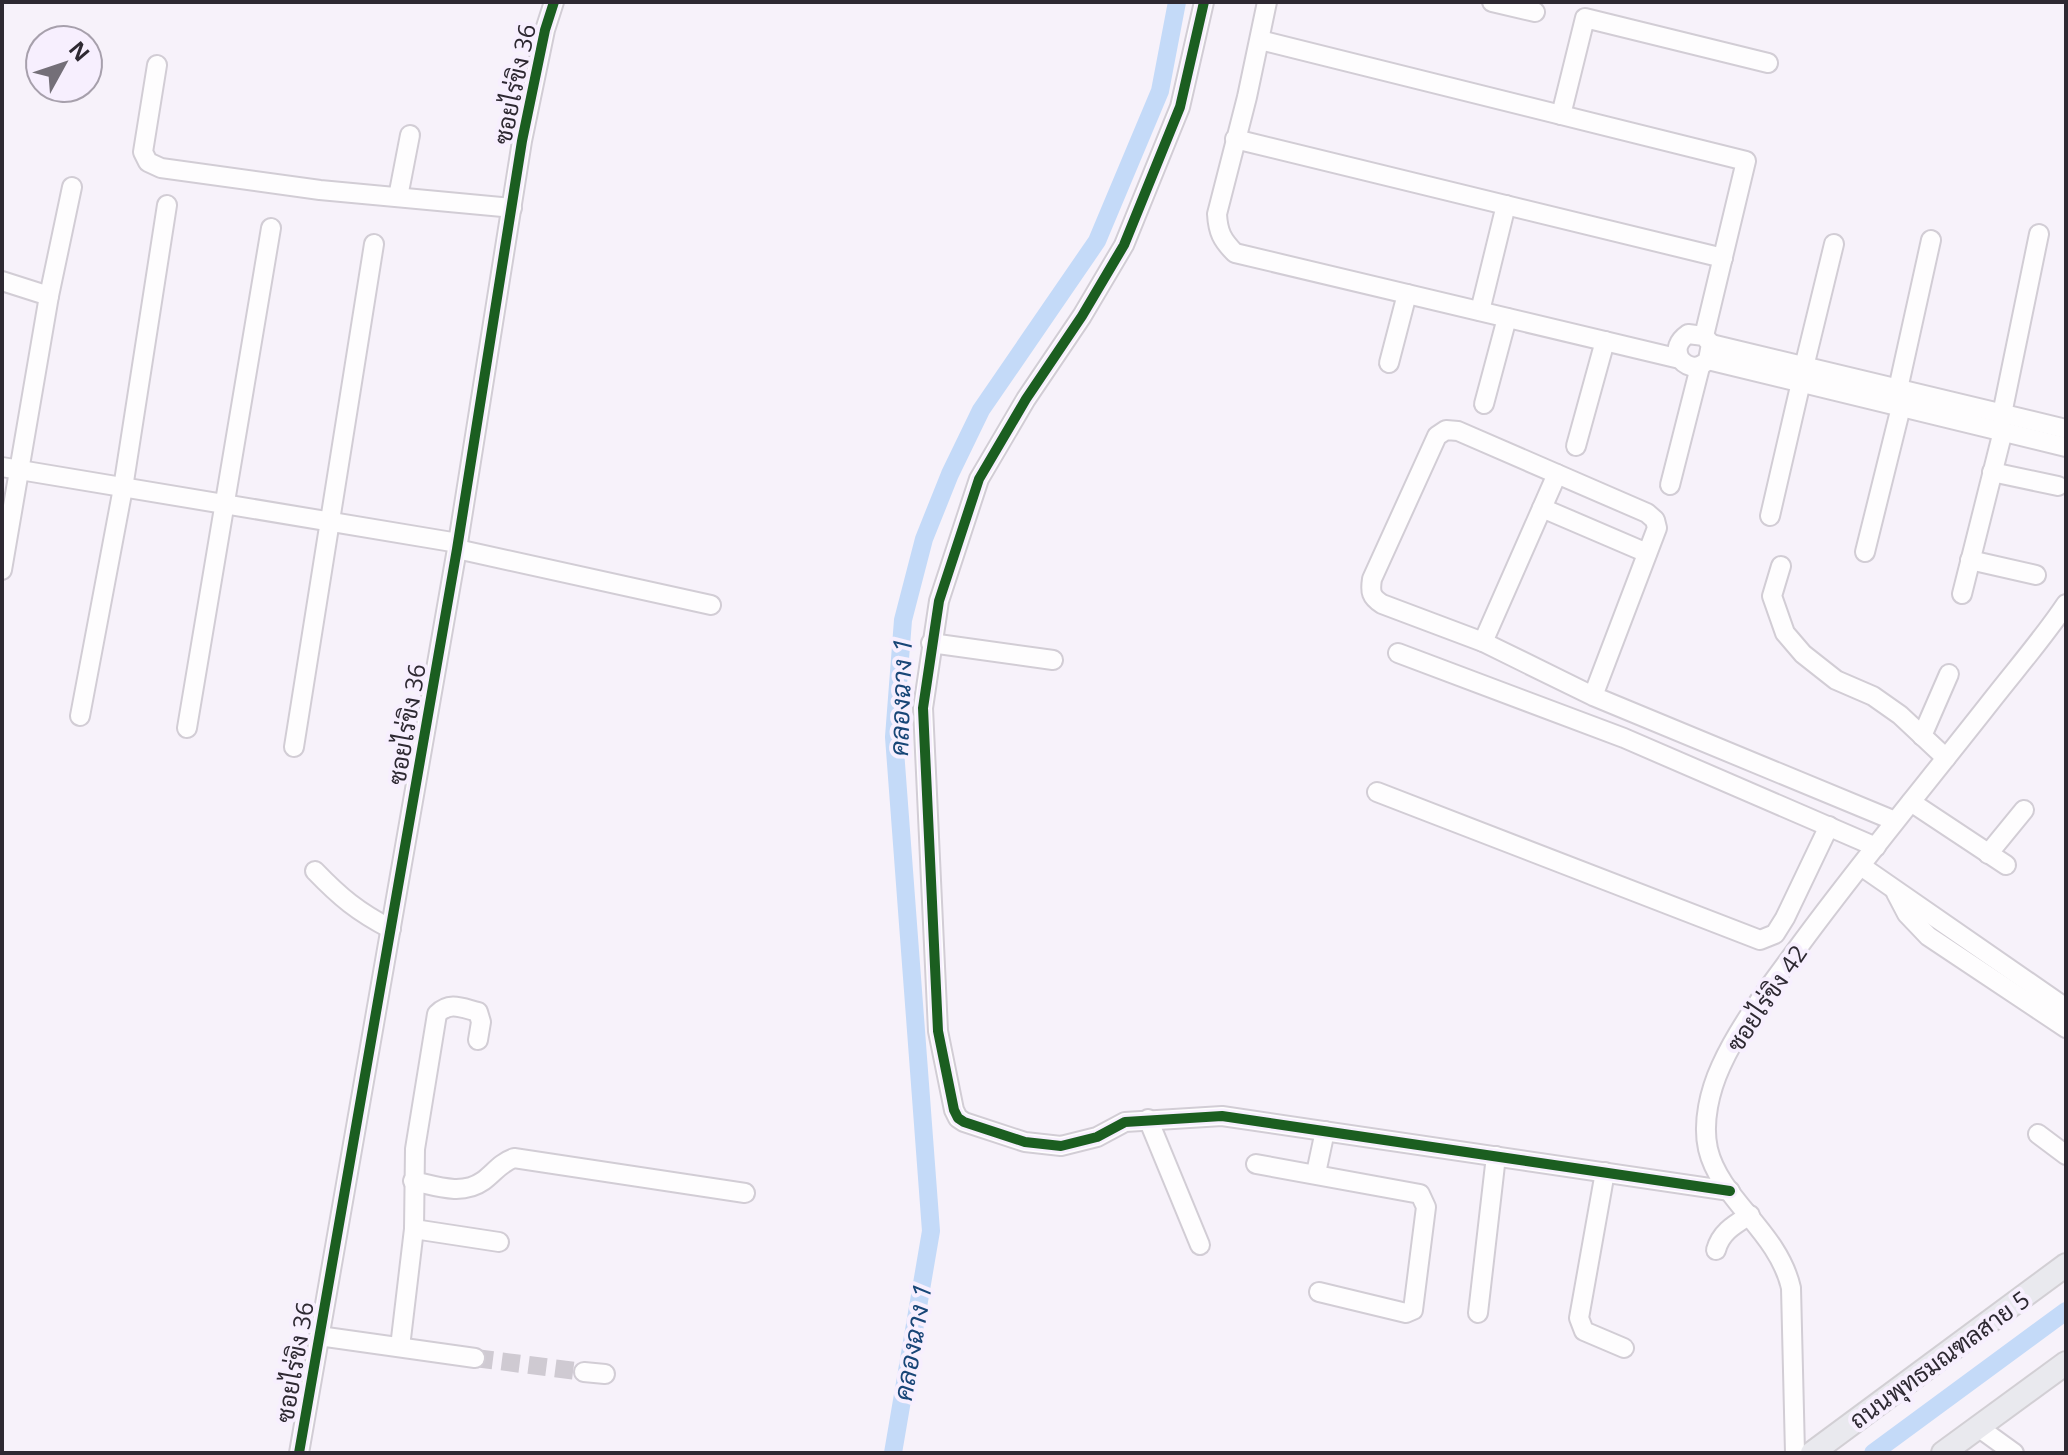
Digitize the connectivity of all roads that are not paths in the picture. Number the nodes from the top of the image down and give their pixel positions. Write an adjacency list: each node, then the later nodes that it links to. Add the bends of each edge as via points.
1 (554, 2): 16 (street, ซอยไร่ขิง 36)
2 (1204, 2): 60 (street, via 1180,107 1124,245 979,479 939,601)
3 (1267, 2): 6 (street)
4 (1492, 2): 5 (street)
5 (1535, 12)
6 (1260, 40): 9 (street); 11 (street)
7 (1768, 63): 9 (street, via 1585,18)
8 (157, 65): 13 (street, via 143,152 148,162 161,168)
9 (1561, 115): 22 (street, via 1746,161)
10 (410, 135): 13 (street)
11 (1235, 139): 15 (street); 24 (street, via 1217,229 1235,253)
12 (72, 187): 25 (street)
13 (398, 197): 16 (street)
14 (167, 205): 44 (street)
15 (1506, 205): 22 (street); 26 (street)
16 (512, 208): 49 (street, ซอยไร่ขิง 36)
17 (271, 228): 45 (street)
18 (2039, 234): 35 (street)
19 (1931, 240): 33 (street)
20 (374, 244): 48 (street)
21 (1834, 244): 32 (street)
22 (1723, 258): 29 (street)
23 (2, 281): 25 (street)
24 (1407, 294): 26 (street); 31 (street)
25 (49, 296): 39 (street)
26 (1480, 311): 27 (street)
27 (1507, 318): 28 (street); 34 (street)
28 (1605, 341): 30 (street); 37 (street)
29 (1706, 352): 30 (street, via 1689,367); 30 (street, via 1694,333 1677,348); 32 (street); 42 (street)
30 (1680, 359)
31 (1389, 363)
32 (1802, 375): 33 (street); 47 (street)
33 (1899, 398): 35 (street); 50 (street)
34 (1484, 404)
35 (2002, 423): 36 (street); 38 (street); 40 (street)
36 (2066, 429)
37 (1576, 446)
38 (2066, 447)
39 (11, 469): 44 (street); 54 (street)
40 (1992, 472): 43 (street); 52 (street)
41 (1557, 474): 46 (street); 51 (street, via 1655,520); 59 (street, via 1446,430 1437,436 1372,579 1370,590 1382,604)
42 (1670, 485)
43 (2058, 486)
44 (123, 488): 45 (street); 65 (street)
45 (224, 505): 48 (street); 66 (street)
46 (1542, 508): 51 (street); 59 (street)
47 (1770, 516)
48 (331, 522): 49 (street); 68 (street)
49 (458, 546): 58 (street); 81 (street, ซอยไร่ขิง 36)
50 (1865, 552)
51 (1647, 553): 64 (street)
52 (1970, 560): 55 (street); 56 (street)
53 (1781, 566): 67 (street, via 1772,596 1785,633 1836,680 1873,696)
54 (2, 570)
55 (2036, 575)
56 (1962, 594)
57 (2066, 604): 69 (street, ซอยไร่ขิง 42)
58 (711, 605)
59 (1483, 642): 64 (street)
60 (931, 643): 62 (street); 85 (street, via 923,708 938,1031 954,1110 964,1122 998,1135 1061,1146)
61 (1398, 653): 74 (street, via 1624,738)
62 (1053, 660)
63 (1949, 674): 67 (street)
64 (1593, 696): 73 (street)
65 (80, 716)
66 (187, 728)
67 (1922, 736): 69 (street)
68 (294, 747)
69 (1946, 758): 71 (street, ซอยไร่ขิง 42)
70 (1377, 792): 74 (street, via 1760,940 1775,934 1785,918)
71 (1911, 802): 73 (street, ซอยไร่ขิง 42); 76 (street)
72 (2024, 810): 76 (street)
73 (1895, 821): 75 (street, ซอยไร่ขิง 42)
74 (1829, 826): 75 (street)
75 (1876, 847): 78 (street, ซอยไร่ขิง 42)
76 (1988, 854): 77 (street)
77 (2006, 865)
78 (1861, 866): 80 (street); 94 (street, ซอยไร่ขิง 42, via 1767,991 1721,1066 1706,1125 1708,1150)
79 (315, 871): 81 (street, via 342,900)
80 (1895, 890): 82 (street); 83 (street, via 1907,914 1928,936)
81 (391, 929): 104 (street, ซอยไร่ขิง 36)
82 (2066, 1008)
83 (2066, 1028)
84 (478, 1040): 93 (street, via 478,1012 452,1005 437,1014)
85 (1148, 1119): 86 (street, via 1222,1116); 99 (street)
86 (1325, 1131): 89 (street); 92 (street)
87 (2038, 1134): 88 (street)
88 (2066, 1155)
89 (1496, 1156): 91 (street); 103 (street)
90 (1256, 1164): 92 (street)
91 (1605, 1172): 94 (street); 106 (street, via 1579,1318 1584,1331)
92 (1316, 1173): 102 (street, via 1420,1194 1426,1207 1413,1310 1406,1313)
93 (413, 1181): 95 (street, via 469,1189 514,1158); 97 (street)
94 (1730, 1191): 96 (street, ซอยไร่ขิง 42)
95 (745, 1193)
96 (1750, 1215): 100 (street, via 1724,1233); 113 (street, ซอยไร่ขิง 42, via 1786,1268 1791,1288)
97 (414, 1229): 98 (street); 105 (street)
98 (499, 1242)
99 (1200, 1245)
100 (1716, 1250)
101 (2066, 1265): 114 (main road, ถนนพุทธมณฑลสาย 5)
102 (1319, 1292)
103 (1478, 1313)
104 (319, 1336): 105 (street); 112 (street, ซอยไร่ขิง 36)
105 (400, 1347): 107 (street)
106 (1624, 1348)
107 (475, 1358)
108 (2066, 1363): 111 (main road)
109 (584, 1372): 110 (street)
110 (605, 1374)
111 (1978, 1427): 115 (main road); 116 (street)
112 (299, 1453)
113 (1795, 1453)
114 (1812, 1453)
115 (1943, 1453)
116 (2014, 1453)

